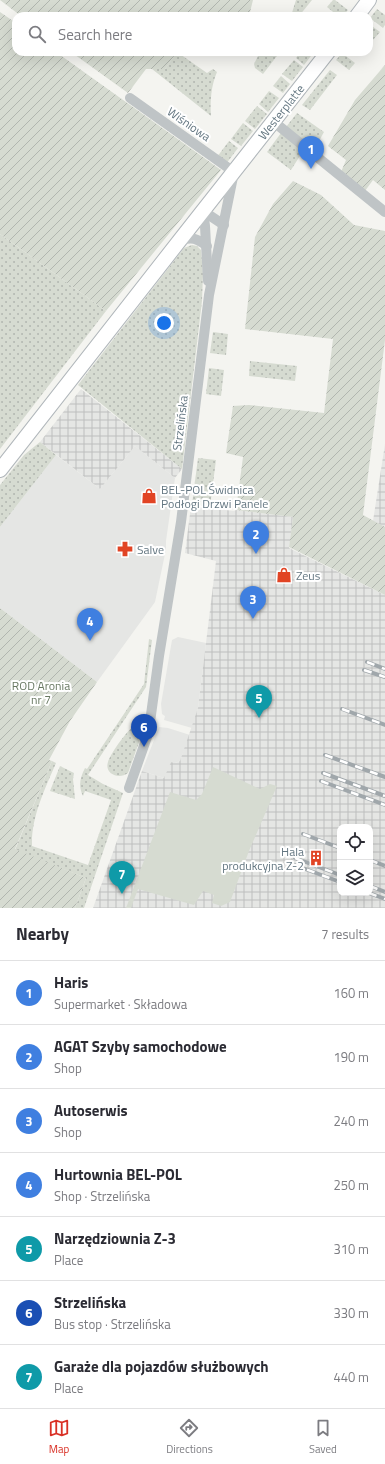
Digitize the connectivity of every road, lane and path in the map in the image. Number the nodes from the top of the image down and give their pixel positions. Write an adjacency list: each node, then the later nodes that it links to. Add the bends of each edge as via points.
1 (369, 0): 2 (main road)
2 (360, 12)
3 (325, 56): 5 (main road, Westerplatte)
4 (130, 98): 6 (street, Wiśniowa)
5 (274, 122): 6 (main road, Westerplatte); 8 (street)
6 (234, 172): 7 (main road, Westerplatte); 9 (street, Strzelińska)
7 (203, 211): 9 (street); 10 (main road, Westerplatte); 11 (street, Strzelińska)
8 (385, 212)
9 (224, 225): 12 (street, Strzelińska)
10 (180, 240): 11 (street, via 190,238); 13 (main road, Westerplatte)
11 (207, 246): 12 (street, Strzelińska)
12 (209, 295): 14 (street, Strzelińska, via 181,522 150,722)
13 (0, 470)
14 (129, 788)

